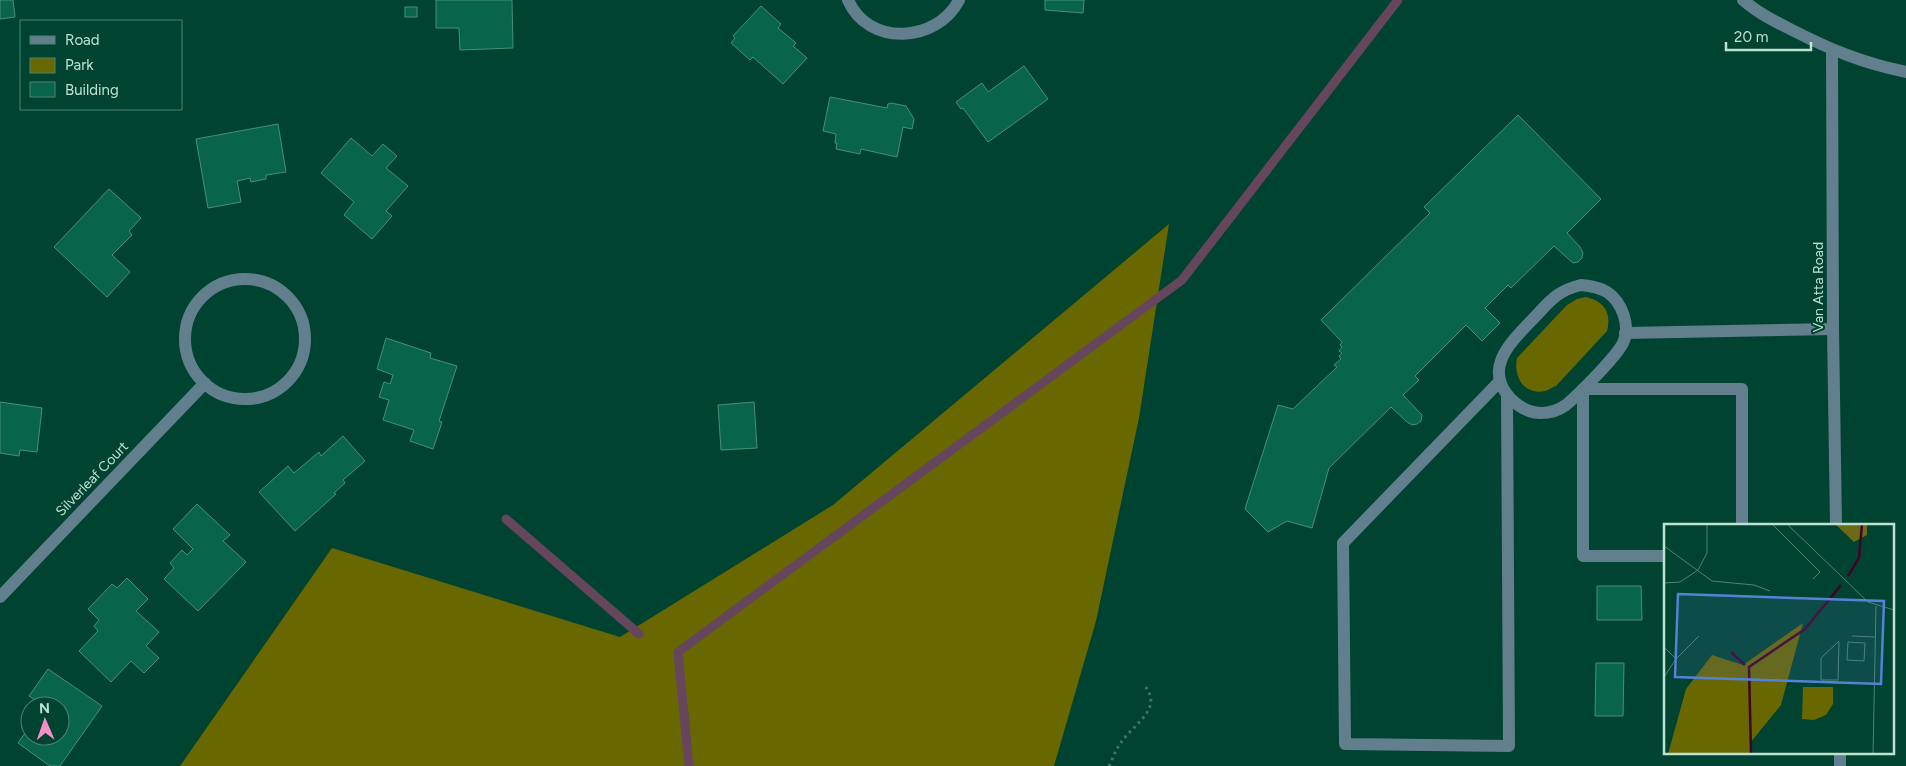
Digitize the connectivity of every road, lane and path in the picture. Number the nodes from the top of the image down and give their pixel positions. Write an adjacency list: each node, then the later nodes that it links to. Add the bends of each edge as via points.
1 (848, 0): 2 (street, via 874,27 889,33 905,34 921,32 936,25)
2 (959, 0)
3 (1743, 0): 4 (street, via 1757,12)
4 (1832, 50): 5 (street); 6 (street, Van Atta Road)
5 (1906, 72)
6 (1833, 329): 7 (street); 13 (street, Van Atta Road)
7 (1625, 333): 8 (street, via 1622,312 1606,292 1582,285 1569,288 1557,294 1508,346 1502,358); 10 (street, via 1619,350)
8 (1500, 381): 11 (street); 11 (street, via 1343,543 1345,744 1508,746)
9 (205, 383): 9 (street, via 224,395 240,398 270,393 283,384 294,373 305,344 304,328 291,300 266,282 250,279 220,284 207,293 196,304 185,334 190,364); 15 (street, Silverleaf Court)
10 (1583, 389): 11 (street, via 1565,406 1540,413 1528,411); 12 (street, via 1742,389); 14 (street, via 1583,556)
11 (1507, 395)
12 (1742, 524)
13 (1836, 524)
14 (1664, 556)
15 (0, 597)
16 (1143, 684): 17 (path, via 1150,691 1152,702 1147,714 1121,742)
17 (1109, 766)

